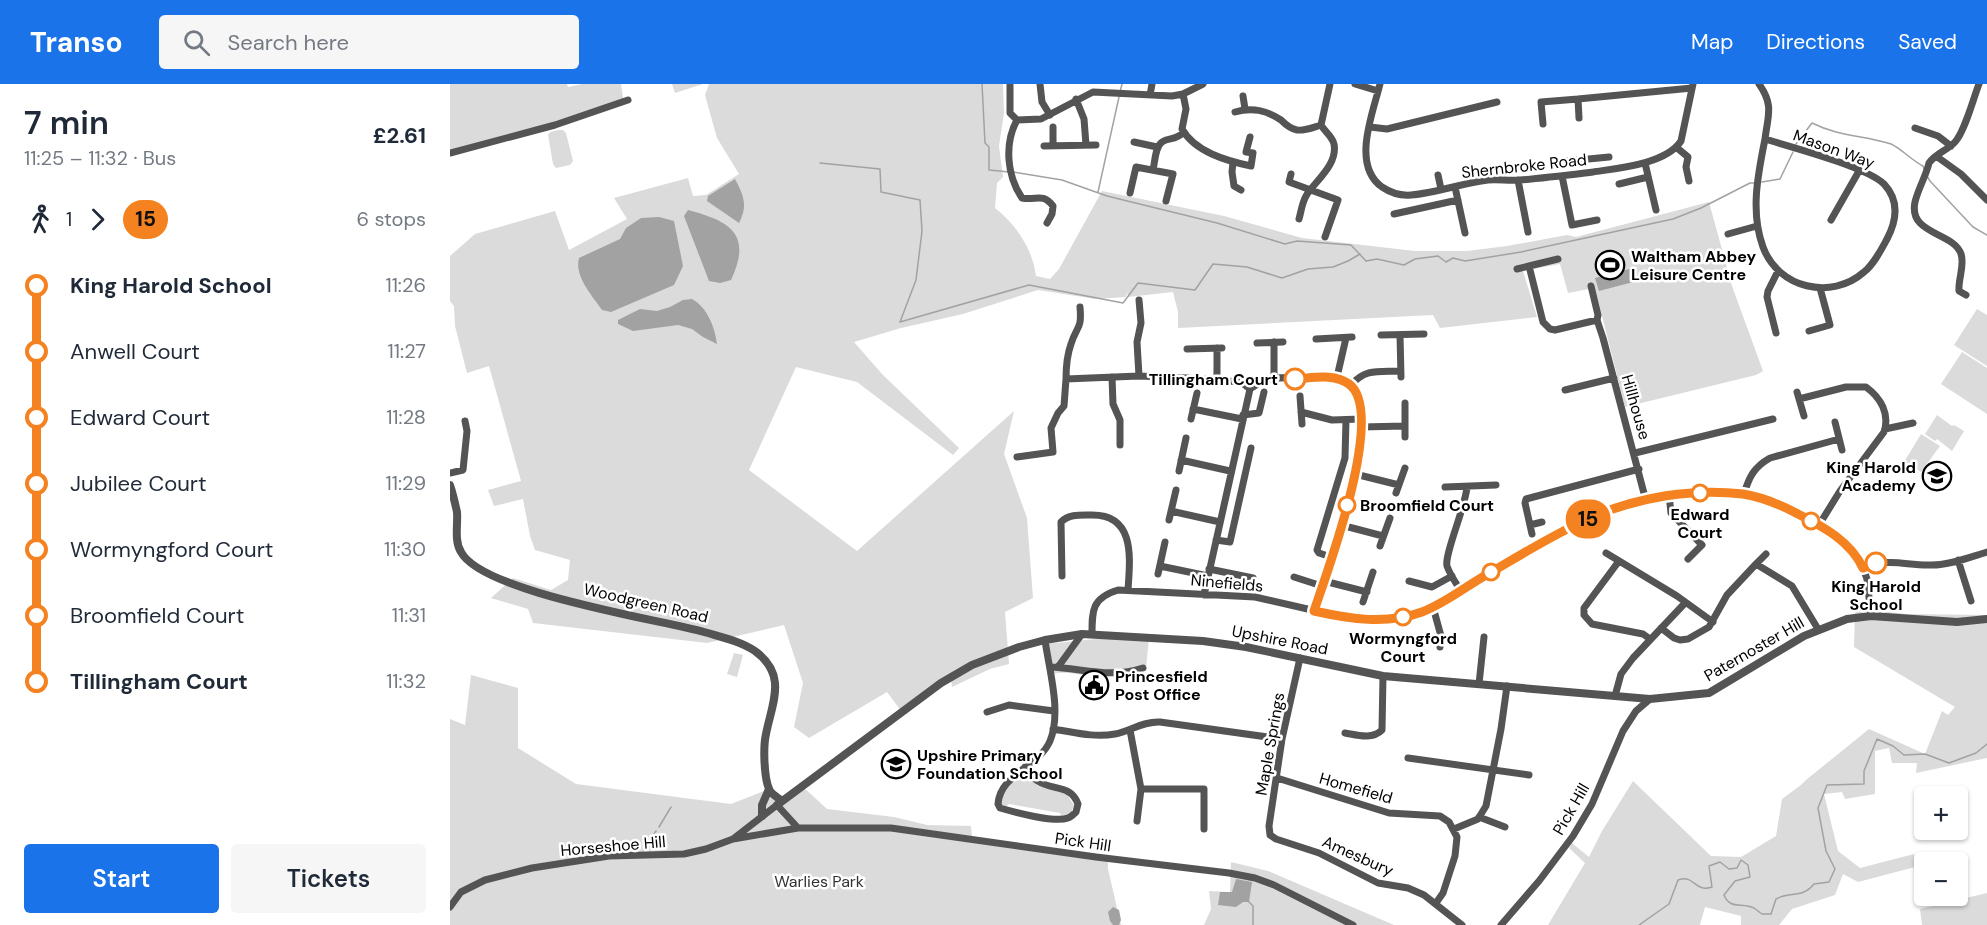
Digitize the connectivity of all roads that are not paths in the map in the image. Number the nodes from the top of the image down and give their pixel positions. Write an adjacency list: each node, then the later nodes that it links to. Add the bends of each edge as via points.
1 (1010, 84): 22 (street, via 1010,113)
2 (1040, 84): 20 (street, via 1042,102)
3 (1152, 84): 12 (street)
4 (1203, 84): 11 (street)
5 (1330, 84): 24 (street)
6 (1355, 84): 10 (street)
7 (1759, 84): 30 (street, via 1769,104)
8 (1979, 84): 36 (street, via 1959,136)
9 (1693, 86): 15 (street); 38 (street, via 1683,134)
10 (1379, 88): 26 (street, Shernbroke Road)
11 (1183, 94): 12 (street); 28 (street)
12 (1150, 95): 14 (street, via 1093,92)
13 (1243, 96): 18 (street)
14 (1076, 99): 20 (street); 32 (street, via 1084,118)
15 (1578, 99): 21 (street); 23 (street, via 1541,102)
16 (628, 100): 39 (street, via 555,125)
17 (1497, 102): 26 (street, via 1387,129)
18 (1245, 109): 19 (street); 24 (street, via 1265,111 1298,130)
19 (1235, 112)
20 (1050, 115): 22 (street)
21 (1579, 118)
22 (1017, 120): 69 (street, via 1009,141 1017,190 1022,198 1040,196 1048,200 1053,206)
23 (1543, 123)
24 (1321, 125): 57 (street, via 1334,148 1328,171)
25 (1053, 127): 35 (street)
26 (1370, 127): 58 (street, Shernbroke Road, via 1367,168 1379,185 1400,195)
27 (1915, 128): 36 (street, via 1938,136)
28 (1184, 132): 37 (street); 44 (street, via 1204,150)
29 (1250, 137): 44 (street, via 1246,152 1252,153 1251,166)
30 (1765, 139): 48 (street, Mason Way); 70 (street, via 1757,187)
31 (1134, 142): 37 (street)
32 (1086, 145): 33 (street); 35 (street)
33 (1096, 145)
34 (1044, 146): 35 (street)
35 (1053, 146)
36 (1951, 146): 40 (street)
37 (1157, 147): 46 (street)
38 (1676, 147): 45 (street, Shernbroke Road); 54 (street, via 1688,157)
39 (450, 153)
40 (1936, 156): 62 (street); 81 (street, via 1928,166 1915,201 1917,218 1924,228 1959,248 1959,291)
41 (1609, 157): 42 (street)
42 (1594, 158): 43 (street); 47 (street)
43 (1568, 161)
44 (1233, 162): 59 (street, via 1237,188)
45 (1645, 163): 47 (street, Shernbroke Road); 52 (street)
46 (1153, 170): 60 (street, via 1136,166); 63 (street, via 1173,174)
47 (1597, 171): 51 (street, Shernbroke Road)
48 (1859, 171): 68 (street); 80 (street, Mason Way, via 1880,181 1890,193 1896,214 1894,227 1863,273 1844,283)
49 (1291, 174): 57 (street, via 1289,182)
50 (1438, 175): 58 (street)
51 (1562, 176): 53 (street, Shernbroke Road); 67 (street, via 1572,225)
52 (1648, 177): 55 (street); 64 (street)
53 (1518, 180): 56 (street, Shernbroke Road, via 1488,180); 71 (street)
54 (1689, 181)
55 (1618, 184)
56 (1455, 187): 58 (street, Shernbroke Road); 61 (street)
57 (1312, 189): 66 (street, via 1305,197); 74 (street, via 1338,200)
58 (1441, 189)
59 (1225, 192)
60 (1130, 193)
61 (1458, 200): 65 (street); 72 (street)
62 (1987, 200)
63 (1166, 201)
64 (1656, 210)
65 (1394, 214)
66 (1299, 219)
67 (1597, 220)
68 (1831, 220)
69 (1047, 223)
70 (1757, 226): 73 (street); 78 (street, via 1765,253)
71 (1528, 232)
72 (1465, 233)
73 (1728, 234)
74 (1325, 237)
75 (1558, 259): 76 (street)
76 (1529, 266): 77 (street); 84 (street, via 1545,326 1555,330)
77 (1517, 269)
78 (1778, 271): 80 (street, Mason Way, via 1795,283); 86 (street, via 1767,297)
79 (1591, 286): 84 (street, Hillhouse)
80 (1820, 288): 85 (street, via 1830,325)
81 (1966, 295)
82 (1139, 300): 95 (street)
83 (1080, 307): 99 (street, via 1081,323 1071,344)
84 (1597, 320): 98 (street, Hillhouse)
85 (1809, 331)
86 (1776, 333)
87 (1424, 334): 89 (street)
88 (1381, 335): 89 (street)
89 (1400, 335): 102 (street, via 1400,374 1365,373)
90 (1316, 339): 97 (street, via 1349,337)
91 (1274, 342): 92 (street); 93 (street); 100 (street)
92 (1283, 342)
93 (1257, 343)
94 (1187, 349): 101 (street, via 1219,348)
95 (1138, 376): 96 (street); 101 (street)
96 (1112, 377): 99 (street); 126 (street)
97 (1337, 377): 100 (street); 102 (street)
98 (1614, 378): 104 (street); 130 (street, Hillhouse)
99 (1066, 379): 132 (street, via 1064,406 1052,428 1053,452)
100 (1274, 379): 103 (street)
101 (1217, 380): 103 (street, via 1241,382)
102 (1351, 386): 118 (street, via 1358,396)
103 (1250, 389): 112 (street)
104 (1565, 390)
105 (1264, 392): 112 (street, via 1259,413)
106 (1197, 393): 109 (street)
107 (1300, 396): 110 (street)
108 (1406, 403): 121 (street)
109 (1193, 409): 112 (street); 113 (street)
110 (1301, 412): 115 (street); 120 (street)
111 (1804, 416): 122 (street, via 1798,395 1866,387 1884,408)
112 (1243, 417): 129 (street)
113 (1191, 419)
114 (1773, 419): 130 (street)
115 (1346, 420): 118 (street); 166 (street, via 1345,458 1317,550)
116 (465, 422): 138 (street, via 463,470)
117 (1835, 422): 125 (street)
118 (1361, 423): 121 (street); 139 (street)
119 (1913, 423): 122 (street)
120 (1302, 424)
121 (1405, 426): 123 (street)
122 (1885, 429): 157 (street)
123 (1405, 437)
124 (1186, 438): 133 (street)
125 (1839, 439): 128 (street); 147 (street, via 1770,458 1753,471)
126 (1120, 445)
127 (1251, 448): 131 (street)
128 (1842, 450)
129 (1235, 453): 131 (street); 137 (street)
130 (1635, 453): 135 (street, Hillhouse)
131 (1249, 456): 160 (street, via 1230,542)
132 (1017, 458)
133 (1181, 460): 136 (street); 137 (street)
134 (1405, 468): 141 (street)
135 (1639, 470): 149 (street, Hillhouse); 156 (street, via 1526,499)
136 (1179, 471)
137 (1230, 471): 153 (street)
138 (450, 472)
139 (1355, 474): 141 (street); 155 (street)
140 (450, 485): 219 (street, Woodgreen Road, via 457,512 458,546 465,559 484,573 517,587 730,639 765,660 776,692 765,738)
141 (1399, 485): 146 (street)
142 (1496, 485): 144 (street)
143 (1445, 487): 144 (street)
144 (1467, 487): 175 (street, via 1446,561)
145 (1176, 490): 150 (street)
146 (1396, 493)
147 (1744, 494): 148 (street, Ninefields); 157 (street, Ninefields, via 1781,506)
148 (1669, 495): 149 (street, Ninefields); 167 (street, via 1671,513 1702,545)
149 (1646, 501): 181 (street, Ninefields, via 1591,518)
150 (1172, 511): 152 (street); 153 (street)
151 (1390, 518): 159 (street)
152 (1169, 519)
153 (1220, 522): 160 (street)
154 (1542, 522): 156 (street)
155 (1341, 525): 159 (street); 166 (street)
156 (1530, 525): 158 (street)
157 (1819, 525): 171 (street, Ninefields, via 1853,550)
158 (1532, 534)
159 (1383, 536): 162 (street)
160 (1216, 540): 173 (street)
161 (1165, 542): 173 (street, via 1159,570)
162 (1380, 546)
163 (1987, 552): 168 (street)
164 (1606, 553): 169 (street)
165 (1766, 554): 170 (street)
166 (1331, 557): 179 (street)
167 (1688, 559)
168 (1958, 560): 171 (street, via 1933,566 1885,562); 184 (street)
169 (1619, 561): 186 (street); 197 (street, via 1584,608 1584,615 1592,624 1643,634)
170 (1756, 564): 191 (street, via 1727,595); 193 (street, via 1792,586)
171 (1863, 568): 189 (street, Ninefields)
172 (1373, 572): 182 (street)
173 (1208, 573): 177 (street); 183 (street)
174 (1062, 576): 180 (street, via 1061,522 1069,516 1099,515 1115,521 1127,538)
175 (1452, 576): 178 (street, via 1432,587); 181 (street)
176 (1294, 577): 179 (street)
177 (1253, 578)
178 (1409, 581)
179 (1323, 583): 182 (street); 188 (street)
180 (1128, 590): 183 (street, Ninefields); 195 (street, Ninefields, via 1113,592 1095,604)
181 (1461, 591): 187 (street, Ninefields)
182 (1367, 592): 185 (street)
183 (1204, 595): 188 (street, Ninefields, via 1255,597)
184 (1971, 601)
185 (1363, 602)
186 (1685, 603): 191 (street); 192 (street)
187 (1433, 607): 188 (street, Ninefields, via 1389,620); 199 (street)
188 (1314, 611)
189 (1871, 616): 190 (street, Paternoster Hill, via 1957,622); 193 (street, Paternoster Hill)
190 (1987, 620)
191 (1713, 622): 192 (street, via 1680,640)
192 (1661, 628): 197 (street)
193 (1818, 629): 207 (street, Paternoster Hill, via 1708,693)
194 (1082, 634): 195 (street, Upshire Road); 198 (street, Upshire Road); 201 (street)
195 (1092, 634): 200 (street, Upshire Road, via 1203,641)
196 (1484, 637): 204 (street)
197 (1650, 639): 206 (street, via 1621,674)
198 (1045, 640): 201 (street); 221 (street, Upshire Road, via 982,660 951,677)
199 (1440, 647)
200 (1300, 658): 203 (street, Upshire Road); 213 (street, Maple Springs)
201 (1054, 667): 202 (street, via 1104,673); 208 (street)
202 (1143, 668)
203 (1383, 676): 204 (street, Upshire Road); 212 (street, via 1382,730 1371,736)
204 (1479, 684): 205 (street, Upshire Road)
205 (1507, 686): 206 (street, Upshire Road); 216 (street)
206 (1615, 696): 207 (street, Upshire Road)
207 (1650, 699): 235 (street, Pick Hill, via 1623,731 1592,804 1573,836)
208 (1054, 711): 209 (street, via 1009,705); 210 (street)
209 (987, 712)
210 (1053, 729): 211 (street, via 1093,735); 215 (street, via 1048,745)
211 (1130, 730): 213 (street, via 1160,722); 220 (street)
212 (1345, 733)
213 (1282, 739): 218 (street, Maple Springs)
214 (1408, 758): 216 (street)
215 (1026, 767): 215 (street, via 1003,788 998,800 1000,808 1054,819 1067,819 1076,812 1077,801 1072,793 1038,781)
216 (1492, 769): 217 (street); 223 (street, via 1486,806)
217 (1529, 775)
218 (1277, 778): 228 (street, Homefield, via 1389,813 1440,816); 229 (street, Maple Springs)
219 (769, 789): 221 (street); 222 (street, Woodgreen Road)
220 (1141, 789): 224 (street); 227 (street, via 1204,789)
221 (780, 803): 222 (street, Horseshoe Hill); 225 (street)
222 (762, 816): 230 (street, Horseshoe Hill)
223 (1479, 817): 226 (street); 228 (street)
224 (1137, 821)
225 (798, 828): 230 (street, Pick Hill); 233 (street, Pick Hill, via 891,828 1229,873 1275,885)
226 (1505, 828)
227 (1204, 829)
228 (1454, 829): 231 (street, via 1455,856)
229 (1270, 835): 231 (street, Amesbury, via 1319,853 1378,883 1408,888)
230 (733, 839): 232 (street, Horseshoe Hill, via 684,854 609,856 532,868 485,880 461,892)
231 (1436, 903): 234 (street, Amesbury)
232 (450, 907)
233 (1353, 925)
234 (1462, 925)
235 (1501, 925)

